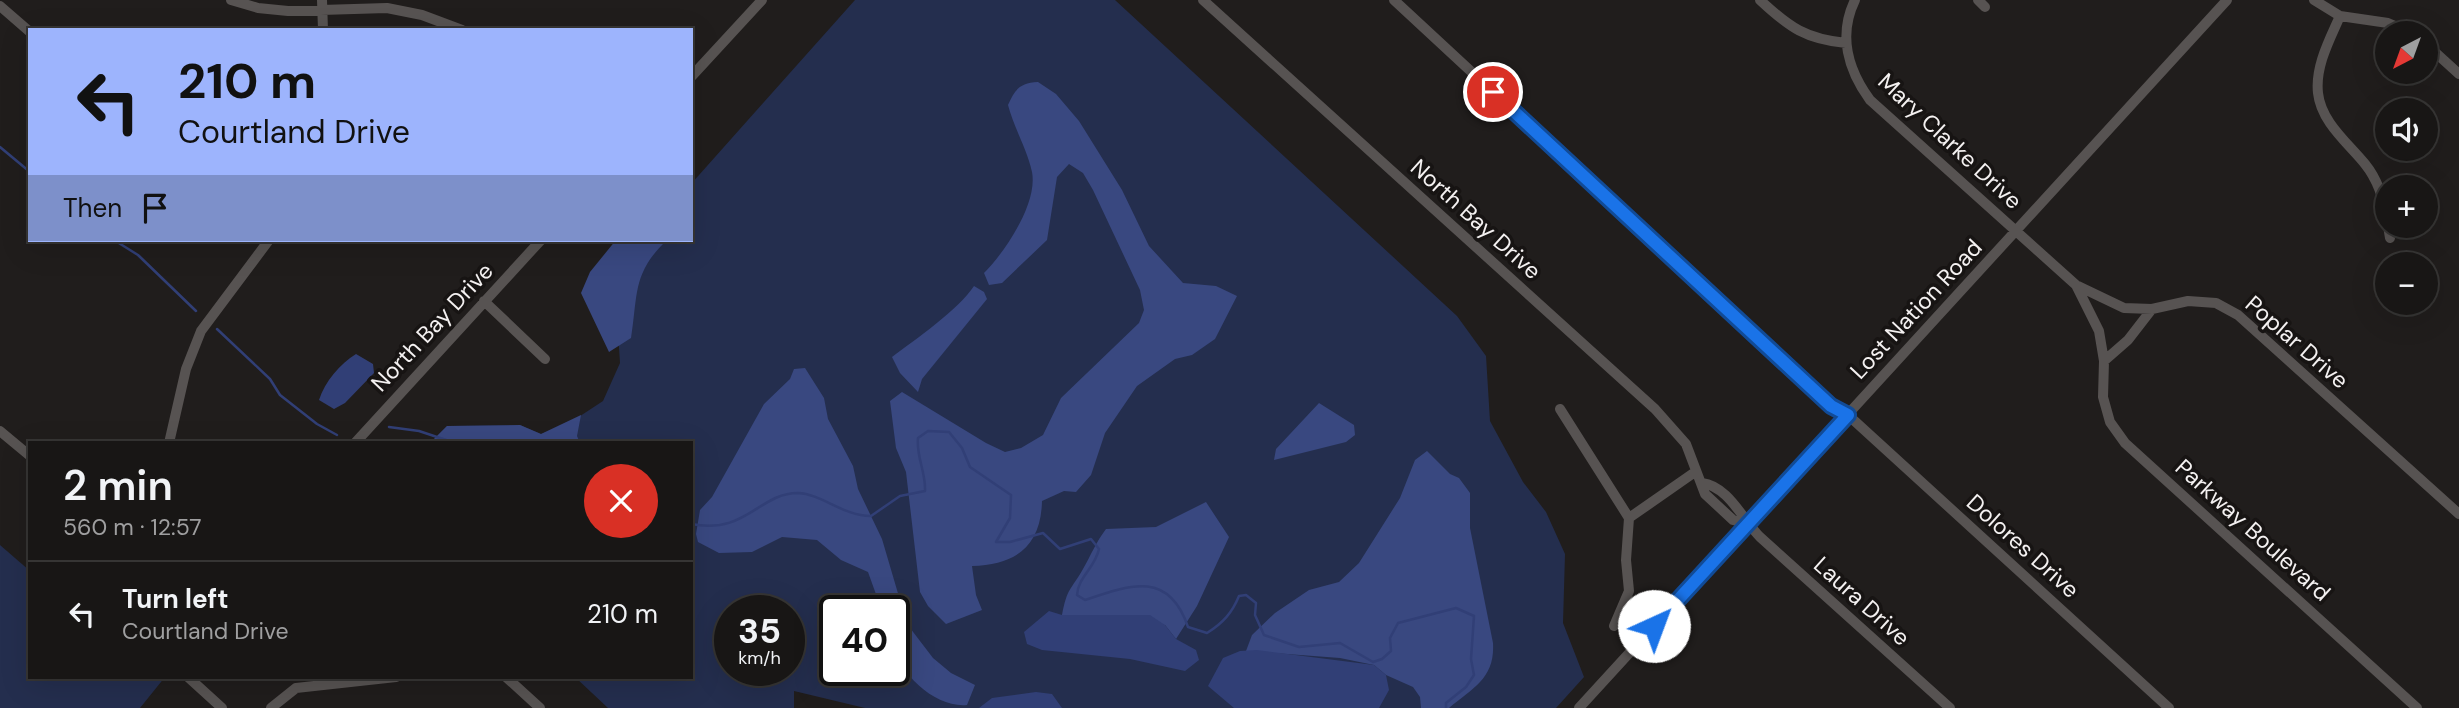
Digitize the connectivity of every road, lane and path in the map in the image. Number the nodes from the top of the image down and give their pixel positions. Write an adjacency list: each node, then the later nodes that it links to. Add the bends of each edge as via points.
1 (231, 0): 10 (street, via 270,9)
2 (762, 0): 19 (street)
3 (1203, 0): 35 (street, North Bay Drive, via 1655,409 1686,444)
4 (1394, 0): 30 (street, Dolores Drive, via 1831,406)
5 (1760, 0): 16 (street, via 1801,34)
6 (1855, 0): 16 (street, Mary Clarke Drive, via 1848,15)
7 (2227, 0): 21 (street, Lost Nation Road)
8 (2314, 0): 11 (street)
9 (0, 6): 15 (street)
10 (322, 6): 13 (street); 14 (street, via 387,8)
11 (2340, 16): 12 (street); 20 (street, via 2322,57 2318,93 2339,135)
12 (2375, 21)
13 (323, 28)
14 (457, 28)
15 (28, 30)
16 (1846, 43): 21 (street, Mary Clarke Drive, via 1854,79 1870,100)
17 (2438, 55): 18 (street)
18 (2459, 74)
19 (693, 75)
20 (2375, 179)
21 (2016, 231): 24 (street, Parkway Boulevard); 30 (street, Lost Nation Road)
22 (267, 242): 32 (street, via 201,331 186,369)
23 (539, 242): 25 (street, North Bay Drive)
24 (2076, 285): 26 (street, Poplar Drive, via 2124,308); 28 (street, Parkway Boulevard, via 2099,331)
25 (484, 301): 27 (street); 33 (street, North Bay Drive)
26 (2152, 309): 28 (street); 36 (street, Poplar Drive, via 2188,301 2216,303 2238,316)
27 (545, 359)
28 (2104, 361): 49 (street, Parkway Boulevard, via 2104,397 2110,422 2125,443)
29 (1560, 409): 37 (street)
30 (1848, 415): 38 (street, Lost Nation Road); 48 (street, Dolores Drive)
31 (0, 431): 34 (street)
32 (169, 441)
33 (357, 441)
34 (28, 454)
35 (1695, 472): 37 (street); 38 (street, North Bay Drive, via 1702,484 1711,484 1741,511)
36 (2459, 514)
37 (1629, 518): 39 (street, via 1629,591)
38 (1748, 524): 46 (street, Lost Nation Road); 47 (street, Laura Drive)
39 (1614, 626)
40 (190, 679): 43 (street)
41 (378, 679): 44 (street, via 296,688)
42 (508, 679): 45 (street)
43 (222, 708)
44 (271, 708)
45 (540, 708)
46 (1579, 708)
47 (1950, 708)
48 (2169, 708)
49 (2417, 708)

